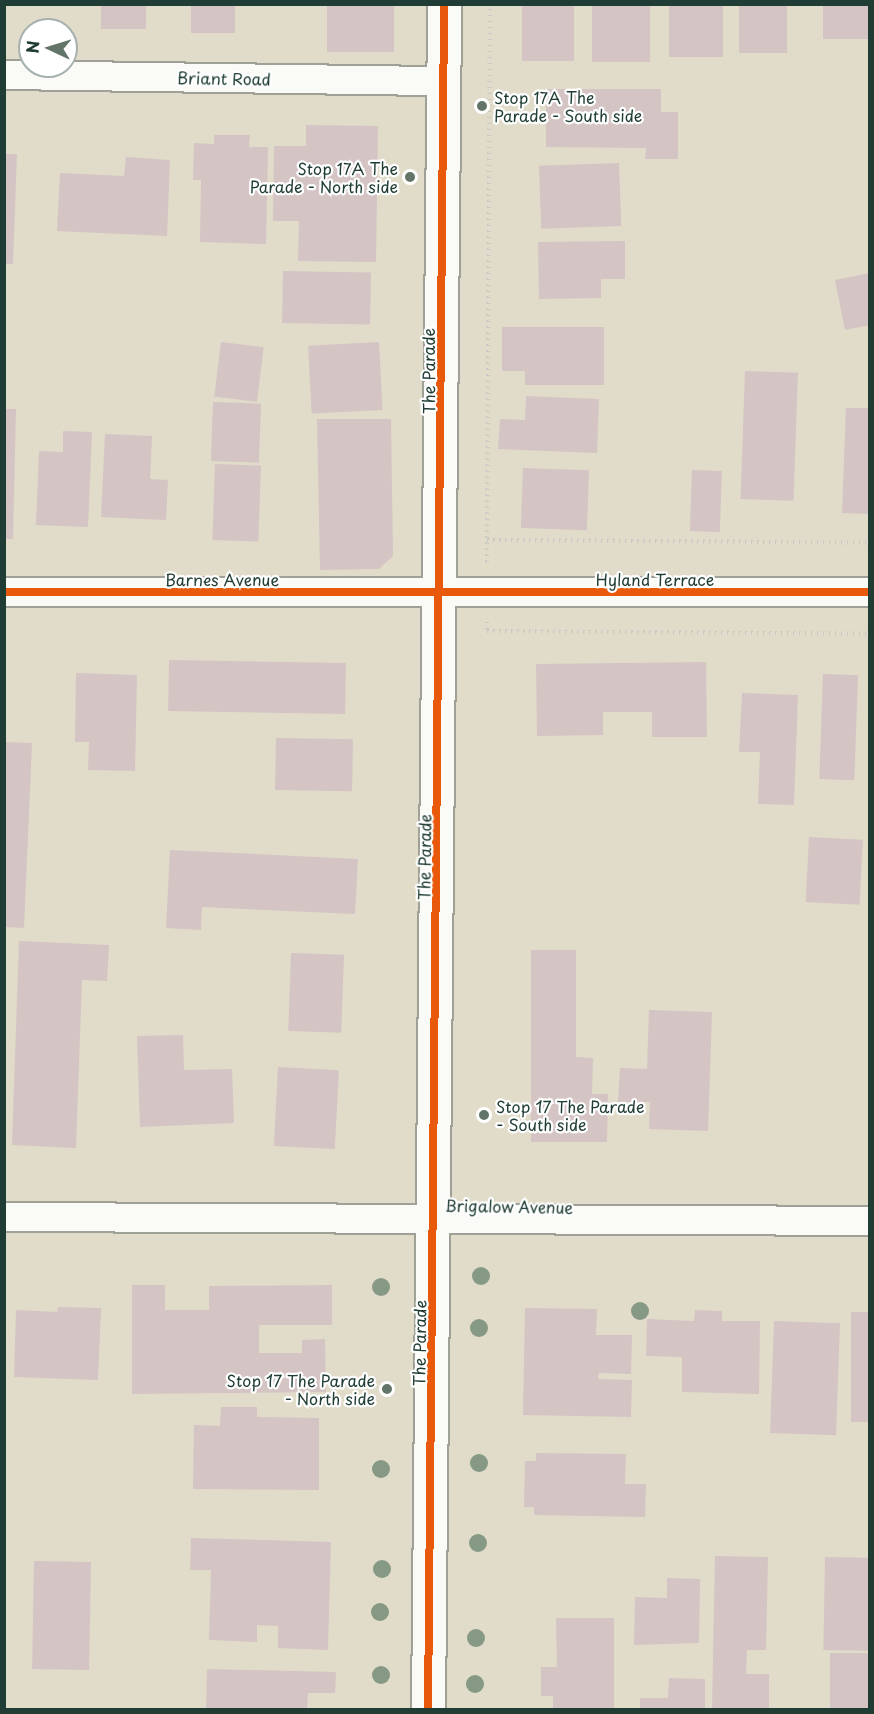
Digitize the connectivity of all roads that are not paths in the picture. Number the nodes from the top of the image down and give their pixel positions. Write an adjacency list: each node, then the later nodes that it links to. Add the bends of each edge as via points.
1 (444, 4): 3 (main road, The Parade)
2 (4, 75): 3 (street, Briant Road)
3 (444, 81): 6 (main road, The Parade)
4 (4, 592): 6 (street, Barnes Avenue)
5 (870, 592): 6 (street, Hyland Terrace)
6 (440, 593): 8 (main road, The Parade)
7 (4, 1217): 8 (street, Brigalow Avenue)
8 (434, 1219): 9 (street, Brigalow Avenue); 10 (main road, The Parade)
9 (870, 1221)
10 (429, 1710)

